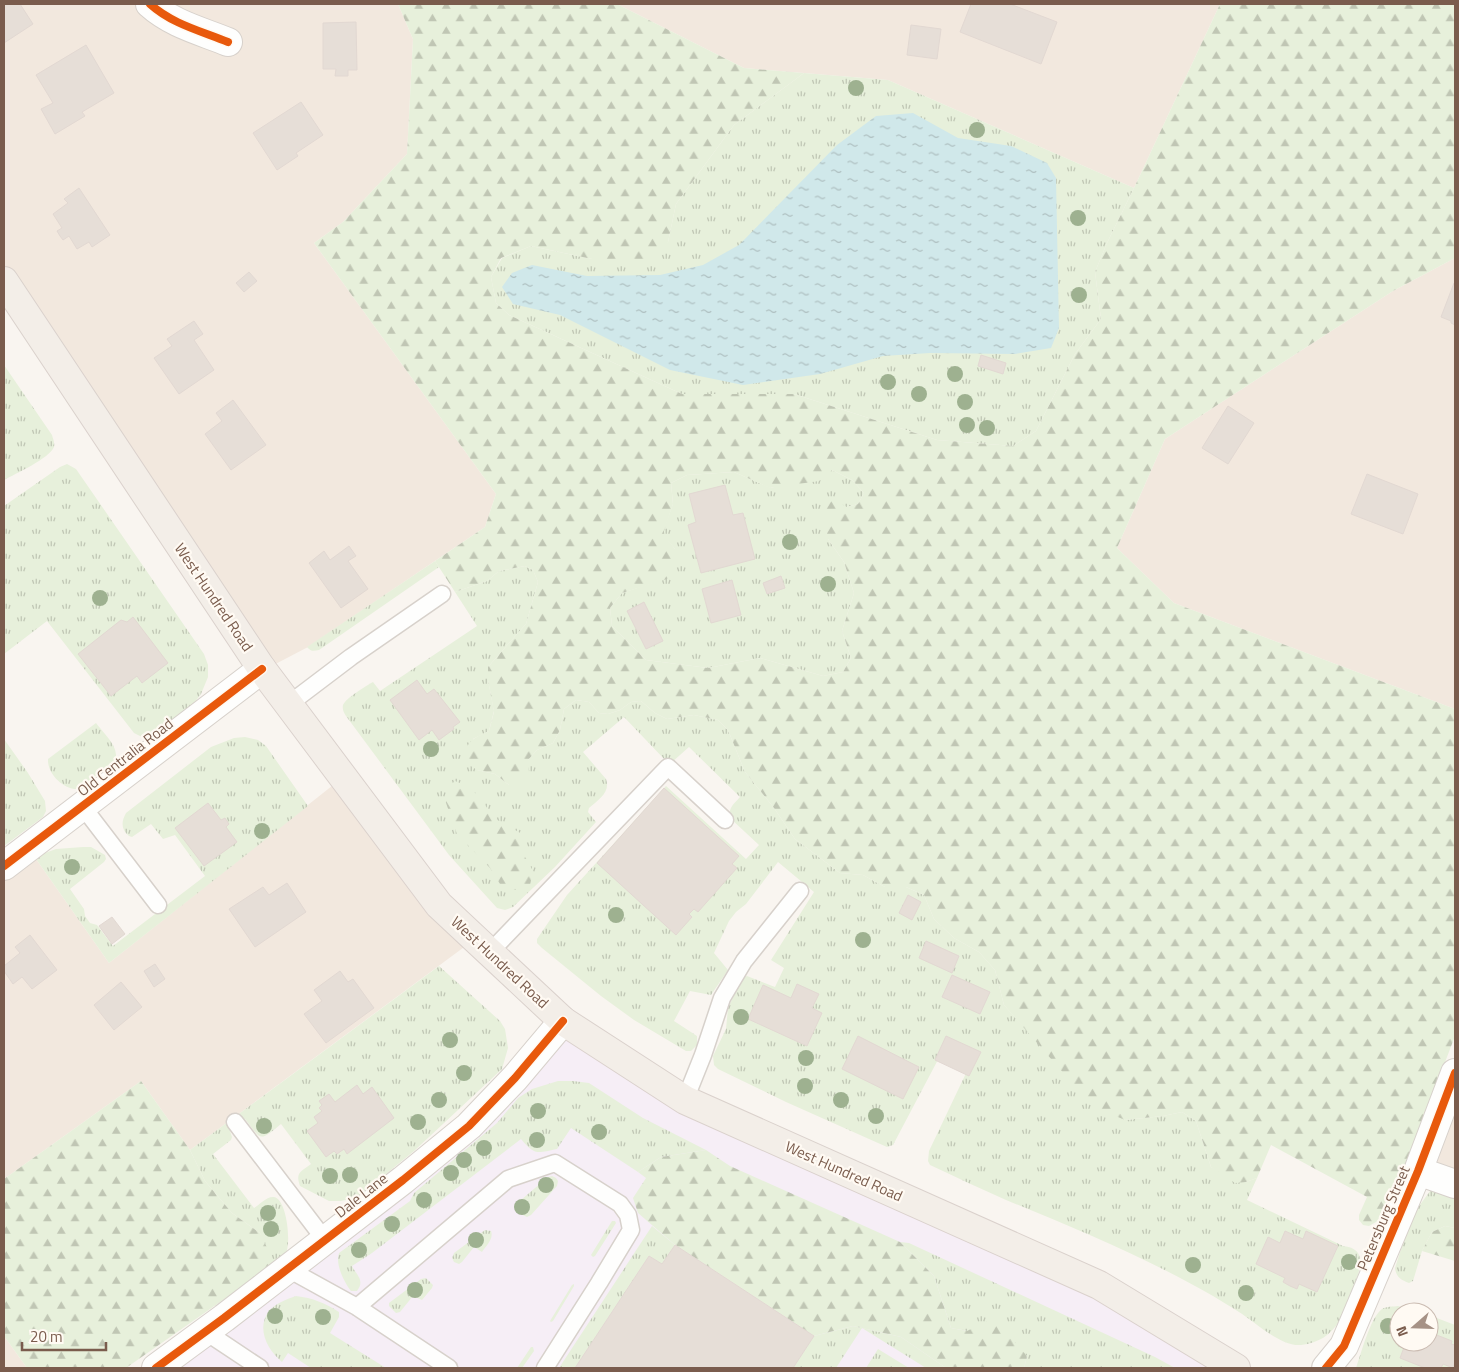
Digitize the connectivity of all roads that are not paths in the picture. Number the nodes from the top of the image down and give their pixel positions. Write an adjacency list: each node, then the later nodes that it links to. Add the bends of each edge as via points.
1 (150, 4): 2 (street, via 175,22)
2 (228, 42)
3 (4, 281): 5 (main road, West Hundred Road)
4 (442, 594): 6 (lane)
5 (262, 669): 6 (main road, West Hundred Road); 7 (street, Old Centralia Road)
6 (289, 704): 12 (main road, West Hundred Road, via 438,905)
7 (83, 807): 9 (street, Old Centralia Road); 11 (lane)
8 (725, 820): 12 (lane, via 668,767)
9 (4, 866)
10 (800, 891): 15 (lane, via 744,961 722,998 704,1055)
11 (158, 905)
12 (490, 952): 13 (main road, West Hundred Road)
13 (563, 1021): 15 (main road, West Hundred Road); 19 (street, Dale Lane, via 469,1126)
14 (1455, 1073): 17 (street, Petersburg Street)
15 (685, 1100): 28 (main road, West Hundred Road, via 1099,1285)
16 (234, 1122): 19 (lane)
17 (1418, 1172): 18 (street); 29 (street, Petersburg Street, via 1344,1346)
18 (1455, 1184)
19 (325, 1240): 20 (street, Dale Lane)
20 (288, 1269): 21 (lane); 22 (street, Dale Lane)
21 (357, 1307): 26 (lane); 27 (lane, via 508,1179 555,1163 620,1204 628,1214 631,1230)
22 (206, 1332): 23 (lane); 24 (street, Dale Lane)
23 (240, 1361): 25 (lane)
24 (156, 1368)
25 (260, 1368)
26 (449, 1368)
27 (545, 1368)
28 (1236, 1368)
29 (1326, 1368)

